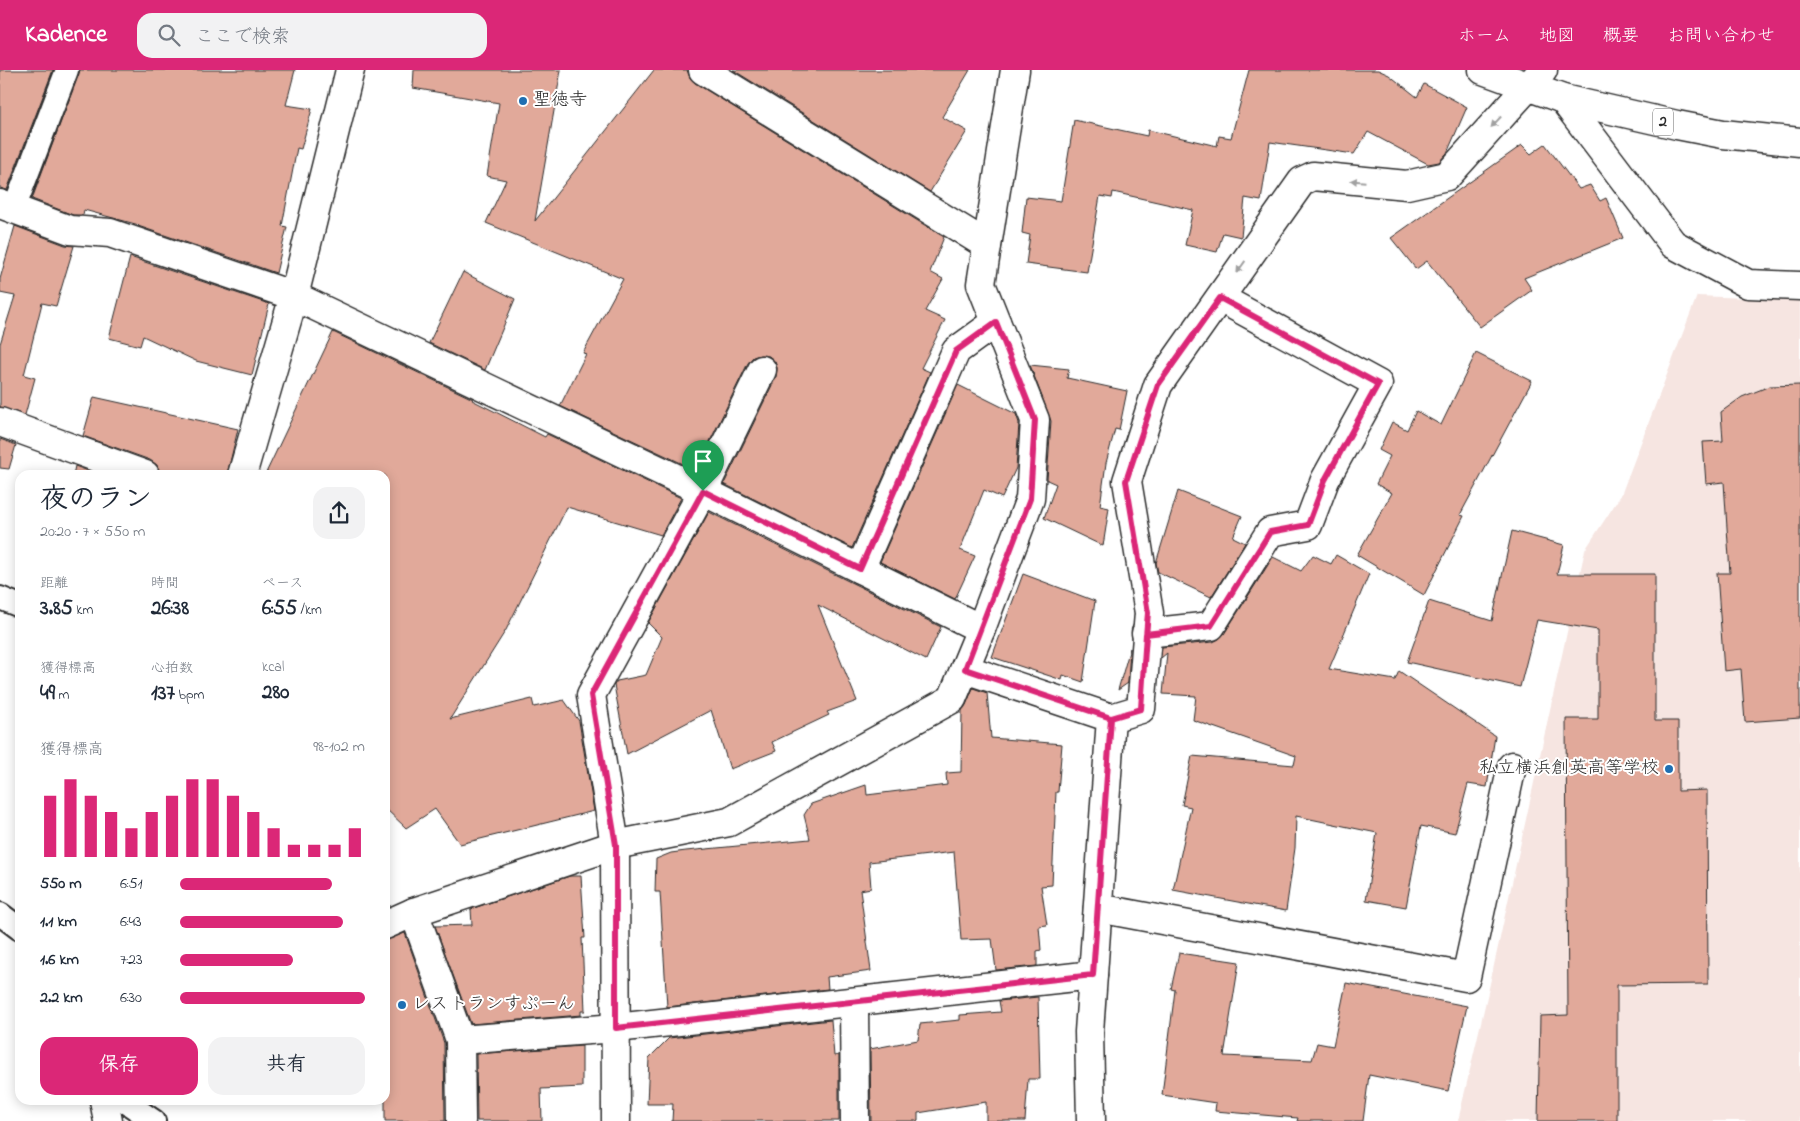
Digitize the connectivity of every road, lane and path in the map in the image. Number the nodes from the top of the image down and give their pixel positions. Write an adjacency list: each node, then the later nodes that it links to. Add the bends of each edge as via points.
1 (67, 70): 9 (lane)
2 (350, 70): 12 (street)
3 (703, 70): 10 (street)
4 (1015, 70): 10 (street)
5 (1483, 70): 6 (street, 2)
6 (1536, 78): 7 (street, 2); 13 (street, one-way to 13, via 1446,176 1407,185 1313,176 1302,181)
7 (1563, 99): 8 (street, 2, via 1722,134); 11 (street, via 1673,244 1748,284)
8 (1800, 142)
9 (7, 206): 12 (street, via 70,230 110,233)
10 (987, 245): 14 (street, via 980,284)
11 (1800, 286)
12 (294, 296): 18 (street); 19 (street)
13 (1220, 298): 24 (street, via 1158,385 1126,481 1148,613); 24 (street, via 1378,384 1325,480 1308,525 1270,532 1211,626)
14 (996, 322): 20 (street, via 956,351); 23 (street, via 1035,420 1030,499)
15 (762, 370): 19 (street)
16 (0, 422): 17 (street)
17 (131, 470)
18 (243, 470)
19 (703, 491): 20 (street); 28 (street, via 591,695)
20 (860, 569): 23 (street)
21 (0, 598): 22 (lane)
22 (15, 604)
23 (981, 629): 25 (street)
24 (1146, 634): 26 (street, via 1141,709)
25 (965, 669): 26 (street); 28 (street, via 952,699 729,822)
26 (1111, 718): 29 (street)
27 (1512, 766): 29 (street, via 1466,977)
28 (616, 845): 30 (street); 36 (street)
29 (1098, 908): 34 (street)
30 (414, 912): 32 (street); 37 (street)
31 (0, 914): 33 (lane)
32 (390, 923)
33 (15, 925)
34 (1093, 975): 35 (street); 45 (street, via 1089,1032)
35 (854, 1002): 36 (street); 44 (street)
36 (616, 1028): 37 (street); 43 (street)
37 (460, 1040): 42 (street)
38 (105, 1105): 40 (street)
39 (130, 1105): 41 (lane)
40 (108, 1121)
41 (154, 1121)
42 (461, 1121)
43 (616, 1121)
44 (855, 1121)
45 (1091, 1121)

